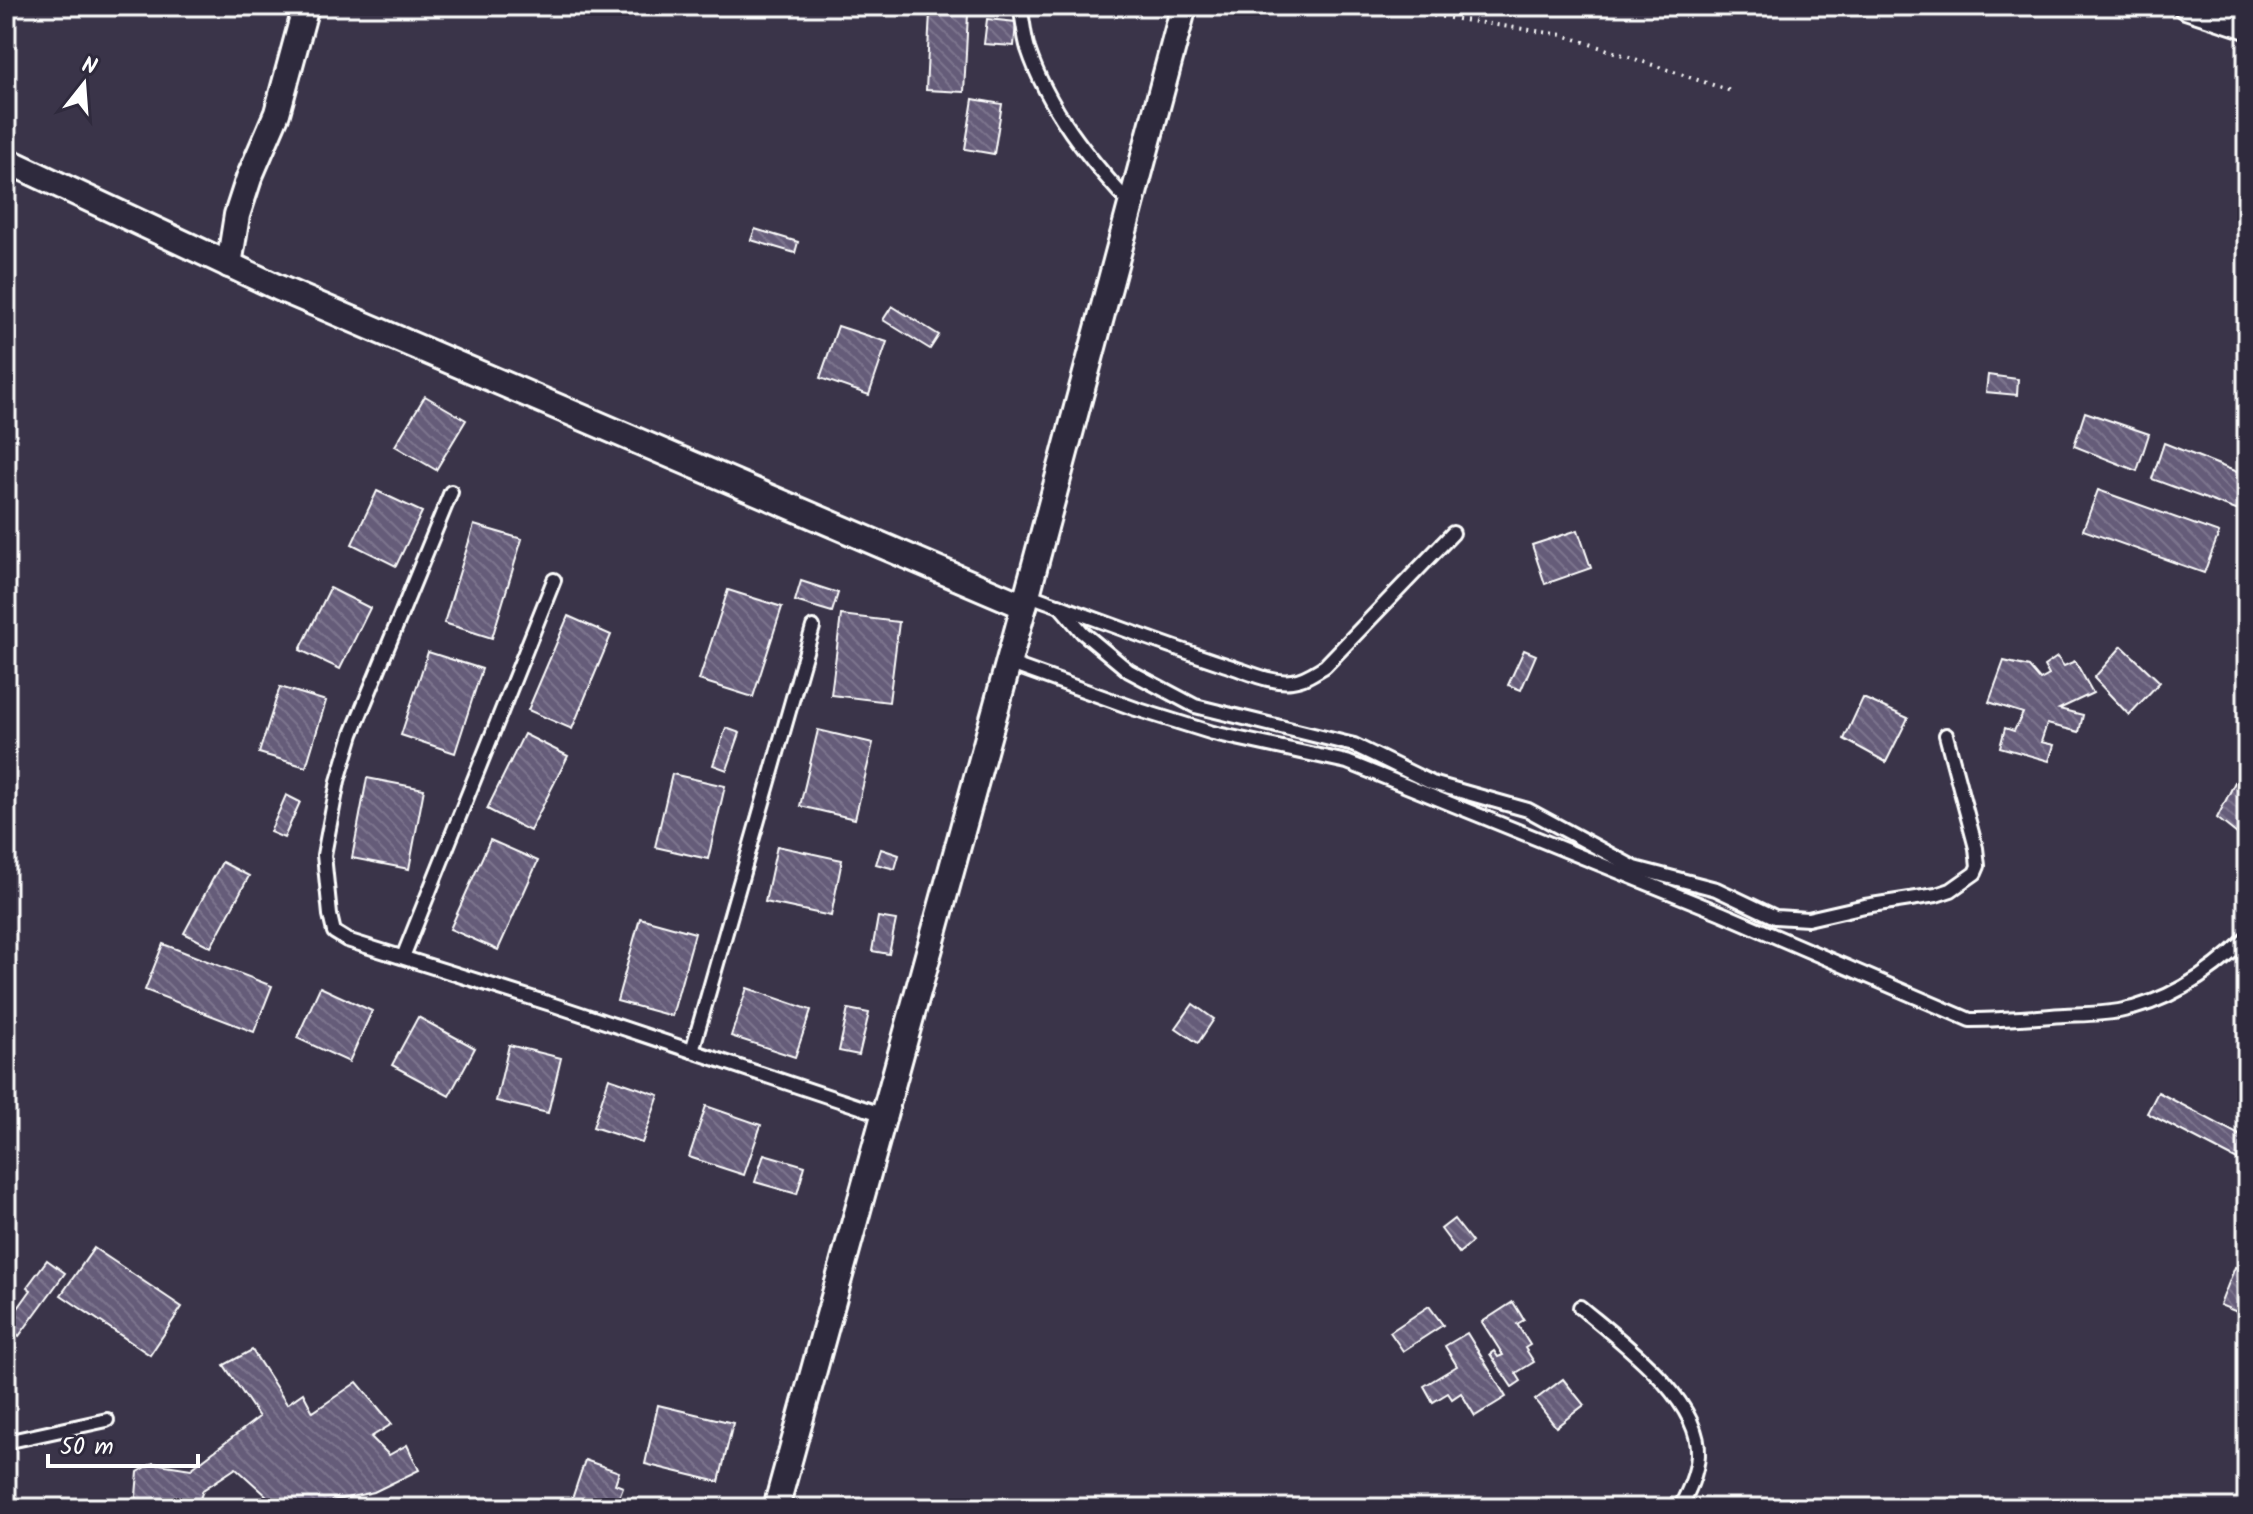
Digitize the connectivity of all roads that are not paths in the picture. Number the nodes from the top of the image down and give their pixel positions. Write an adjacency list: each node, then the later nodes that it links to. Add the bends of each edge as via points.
1 (306, 6): 8 (street, via 277,113 237,215)
2 (1020, 6): 7 (lane, via 1028,48 1055,108)
3 (1184, 6): 7 (street)
4 (2186, 6): 5 (street)
5 (2247, 26)
6 (6, 160): 8 (street)
7 (1131, 205): 12 (street)
8 (229, 265): 12 (street, via 487,378)
9 (451, 492): 18 (lane, via 352,734 324,855 334,932)
10 (1453, 533): 13 (lane, via 1325,666 1292,681 1190,653)
11 (554, 580): 18 (lane)
12 (1026, 600): 13 (lane); 15 (street)
13 (1059, 605): 16 (lane, via 1129,671 1195,706 1354,745 1432,783 1528,810 1635,868 1716,889 1788,919 1936,895 1975,873 1976,848)
14 (813, 627): 19 (lane)
15 (1008, 663): 17 (lane, via 1213,733 1355,765 1970,1020 2119,1011 2178,990 2217,967); 20 (street)
16 (1946, 735)
17 (2247, 938)
18 (403, 957): 19 (lane)
19 (692, 1051): 20 (lane)
20 (884, 1115): 24 (street)
21 (1580, 1307): 25 (lane, via 1647,1366 1696,1432 1694,1475)
22 (107, 1420): 23 (lane)
23 (6, 1442)
24 (776, 1508)
25 (1680, 1508)

